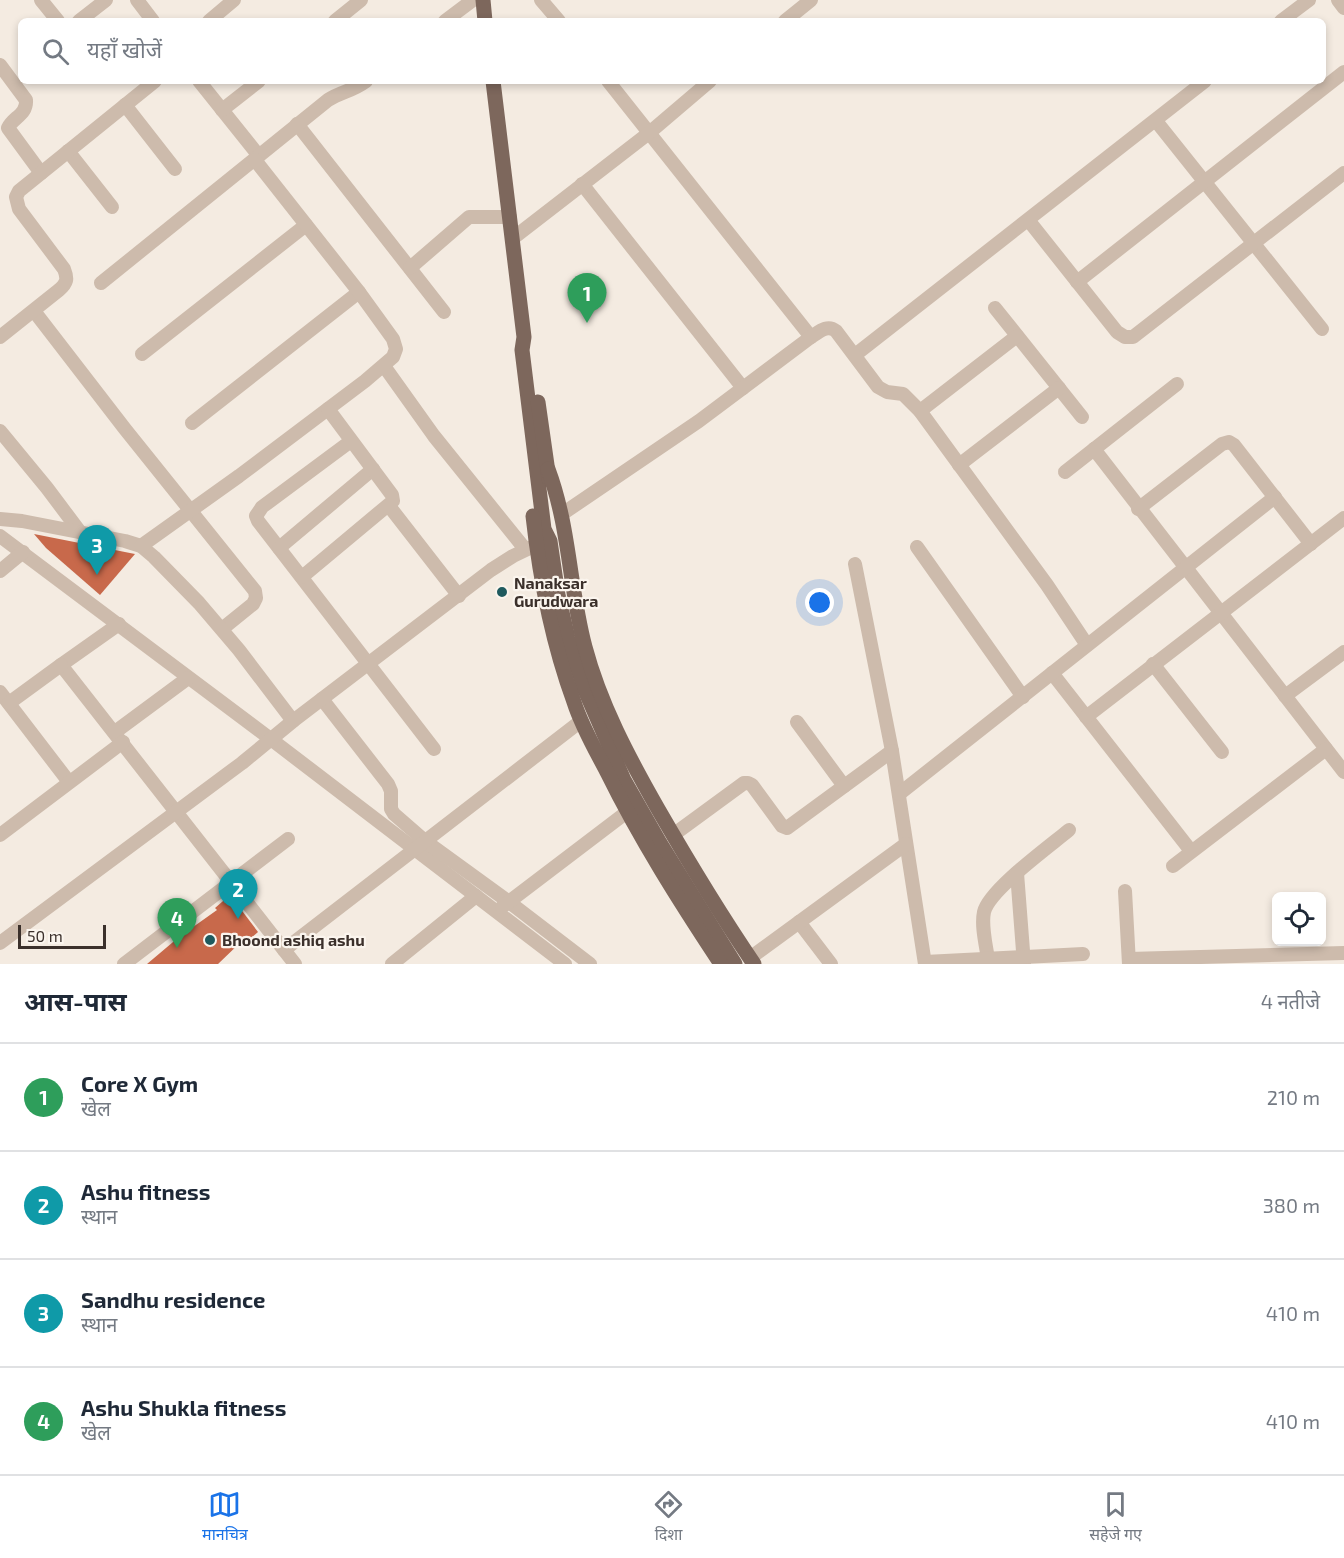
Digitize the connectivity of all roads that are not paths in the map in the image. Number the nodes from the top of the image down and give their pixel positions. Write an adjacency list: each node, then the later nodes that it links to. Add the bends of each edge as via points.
1 (41, 0): 13 (street)
2 (106, 0): 14 (street)
3 (136, 0): 15 (street)
4 (234, 0): 16 (street)
5 (361, 0): 17 (street)
6 (473, 0): 18 (street)
7 (483, 0): 19 (main road)
8 (541, 0): 20 (street)
9 (811, 0): 21 (street)
10 (1309, 0): 22 (street)
11 (1338, 0): 12 (street)
12 (1344, 8)
13 (55, 18)
14 (83, 18)
15 (151, 18)
16 (213, 18)
17 (339, 18)
18 (449, 18)
19 (485, 18)
20 (556, 18)
21 (789, 18)
22 (1285, 18)
23 (0, 65): 41 (street, via 26,100 23,112 8,128)
24 (1344, 72): 43 (street)
25 (151, 84): 33 (street)
26 (201, 84): 34 (street)
27 (255, 84): 34 (street)
28 (362, 84): 36 (street, via 335,95)
29 (493, 84): 46 (main road)
30 (610, 84): 37 (street)
31 (706, 84): 37 (street)
32 (1201, 84): 35 (street)
33 (125, 105): 38 (street); 40 (street)
34 (222, 110): 39 (street)
35 (1156, 121): 43 (street); 47 (street)
36 (297, 124): 39 (street); 51 (street)
37 (649, 133): 44 (street); 61 (street)
38 (68, 152): 41 (street); 45 (street)
39 (257, 158): 48 (street); 53 (street)
40 (175, 169)
41 (41, 173): 56 (street, via 19,191 16,203 67,276 66,283)
42 (1344, 173): 50 (street)
43 (1206, 181): 50 (street); 52 (street)
44 (582, 184): 49 (street); 66 (street)
45 (112, 207)
46 (510, 217): 49 (main road); 51 (street, via 470,217)
47 (1029, 221): 52 (street); 63 (street)
48 (306, 225): 54 (street); 62 (street)
49 (512, 239): 77 (main road, via 524,337 531,350)
50 (1253, 243): 52 (street, via 1133,337 1117,332); 58 (street)
51 (410, 268): 57 (street)
52 (1077, 282)
53 (101, 283)
54 (359, 292): 64 (street, via 393,339 396,349); 71 (street)
55 (995, 308): 59 (street)
56 (34, 311): 60 (street); 82 (street)
57 (444, 312)
58 (1322, 329)
59 (1017, 336): 67 (street); 69 (street)
60 (0, 337)
61 (811, 337): 63 (street, via 832,327); 66 (street)
62 (142, 354)
63 (855, 355): 69 (street, via 878,387 903,394)
64 (384, 366): 68 (street); 89 (street, via 434,436)
65 (1177, 384): 74 (street)
66 (743, 388): 83 (street)
67 (1059, 388): 70 (street); 75 (street)
68 (328, 409): 73 (street); 82 (street)
69 (920, 411): 75 (street)
70 (1082, 417)
71 (192, 423)
72 (0, 431): 86 (street)
73 (351, 441): 76 (street); 92 (street, via 258,511 258,521)
74 (1094, 449): 78 (street); 81 (street)
75 (959, 465): 102 (street)
76 (373, 469): 80 (street, via 394,498); 92 (street)
77 (542, 470): 83 (main road); 89 (main road, via 554,528)
78 (1065, 472)
79 (1275, 497): 81 (street, via 1229,442); 88 (street); 95 (street)
80 (389, 506): 97 (street); 98 (street)
81 (1138, 508): 95 (street)
82 (189, 511): 90 (street); 101 (street, via 255,591 253,604)
83 (562, 514): 132 (main road, via 585,648 617,732)
84 (1344, 518): 88 (street)
85 (0, 519): 86 (street)
86 (80, 532): 90 (street)
87 (0, 536): 93 (street)
88 (1311, 544): 99 (street)
89 (537, 545): 98 (street, via 491,570); 116 (main road, via 556,648); 160 (main road, via 558,595 584,688 624,780)
90 (141, 546): 101 (street)
91 (917, 547): 111 (street)
92 (279, 548): 97 (street)
93 (23, 552): 96 (street); 100 (street)
94 (855, 564): 122 (street)
95 (1185, 568): 99 (street); 102 (street)
96 (0, 571)
97 (302, 578): 104 (street)
98 (459, 596): 104 (street)
99 (1220, 613): 105 (street); 110 (street)
100 (119, 624): 106 (street); 108 (street)
101 (222, 629): 115 (street)
102 (1087, 645): 107 (street)
103 (1344, 652): 110 (street)
104 (369, 664): 112 (street); 120 (street)
105 (1153, 664): 114 (street); 123 (street)
106 (61, 665): 113 (street); 118 (street)
107 (1052, 673): 111 (street); 114 (street)
108 (188, 678): 118 (street); 119 (street)
109 (0, 692): 113 (street)
110 (1285, 696): 121 (street)
111 (1023, 697): 127 (street)
112 (322, 699): 115 (street); 135 (street, via 388,784 391,809)
113 (9, 704): 125 (street)
114 (1086, 717): 136 (street)
115 (293, 721): 119 (street)
116 (581, 722): 129 (main road); 135 (street)
117 (797, 722): 126 (street)
118 (119, 737): 125 (street); 128 (street)
119 (272, 740): 128 (street); 135 (street)
120 (434, 749)
121 (1326, 749): 124 (street); 136 (street)
122 (892, 751): 126 (street); 127 (street)
123 (1222, 752)
124 (1342, 765)
125 (69, 782): 131 (street)
126 (844, 786): 132 (street, via 787,828 752,785 744,783)
127 (899, 794): 134 (street)
128 (177, 812): 139 (street); 145 (street)
129 (627, 812): 142 (street); 159 (main road)
130 (1069, 830): 138 (street)
131 (0, 835)
132 (673, 835): 150 (main road)
133 (288, 839): 139 (street)
134 (906, 844): 144 (street); 154 (street)
135 (419, 845): 141 (street); 142 (street); 146 (street)
136 (1191, 851): 137 (street)
137 (1173, 866)
138 (1017, 873): 149 (street, via 988,901 984,912); 151 (street)
139 (231, 883): 146 (street); 155 (street)
140 (1125, 891): 153 (street)
141 (476, 896): 143 (street); 157 (street)
142 (509, 902): 143 (street); 158 (street)
143 (496, 911): 152 (street)
144 (798, 922): 150 (street); 161 (street)
145 (0, 943)
146 (284, 950): 156 (street)
147 (1344, 953): 153 (street)
148 (1083, 954): 151 (street)
149 (988, 959): 151 (street); 154 (street)
150 (752, 961)
151 (1023, 961)
152 (558, 962)
153 (1129, 962)
154 (925, 963)
155 (124, 964)
156 (295, 964)
157 (392, 964)
158 (590, 964)
159 (721, 964)
160 (735, 964)
161 (831, 964)

